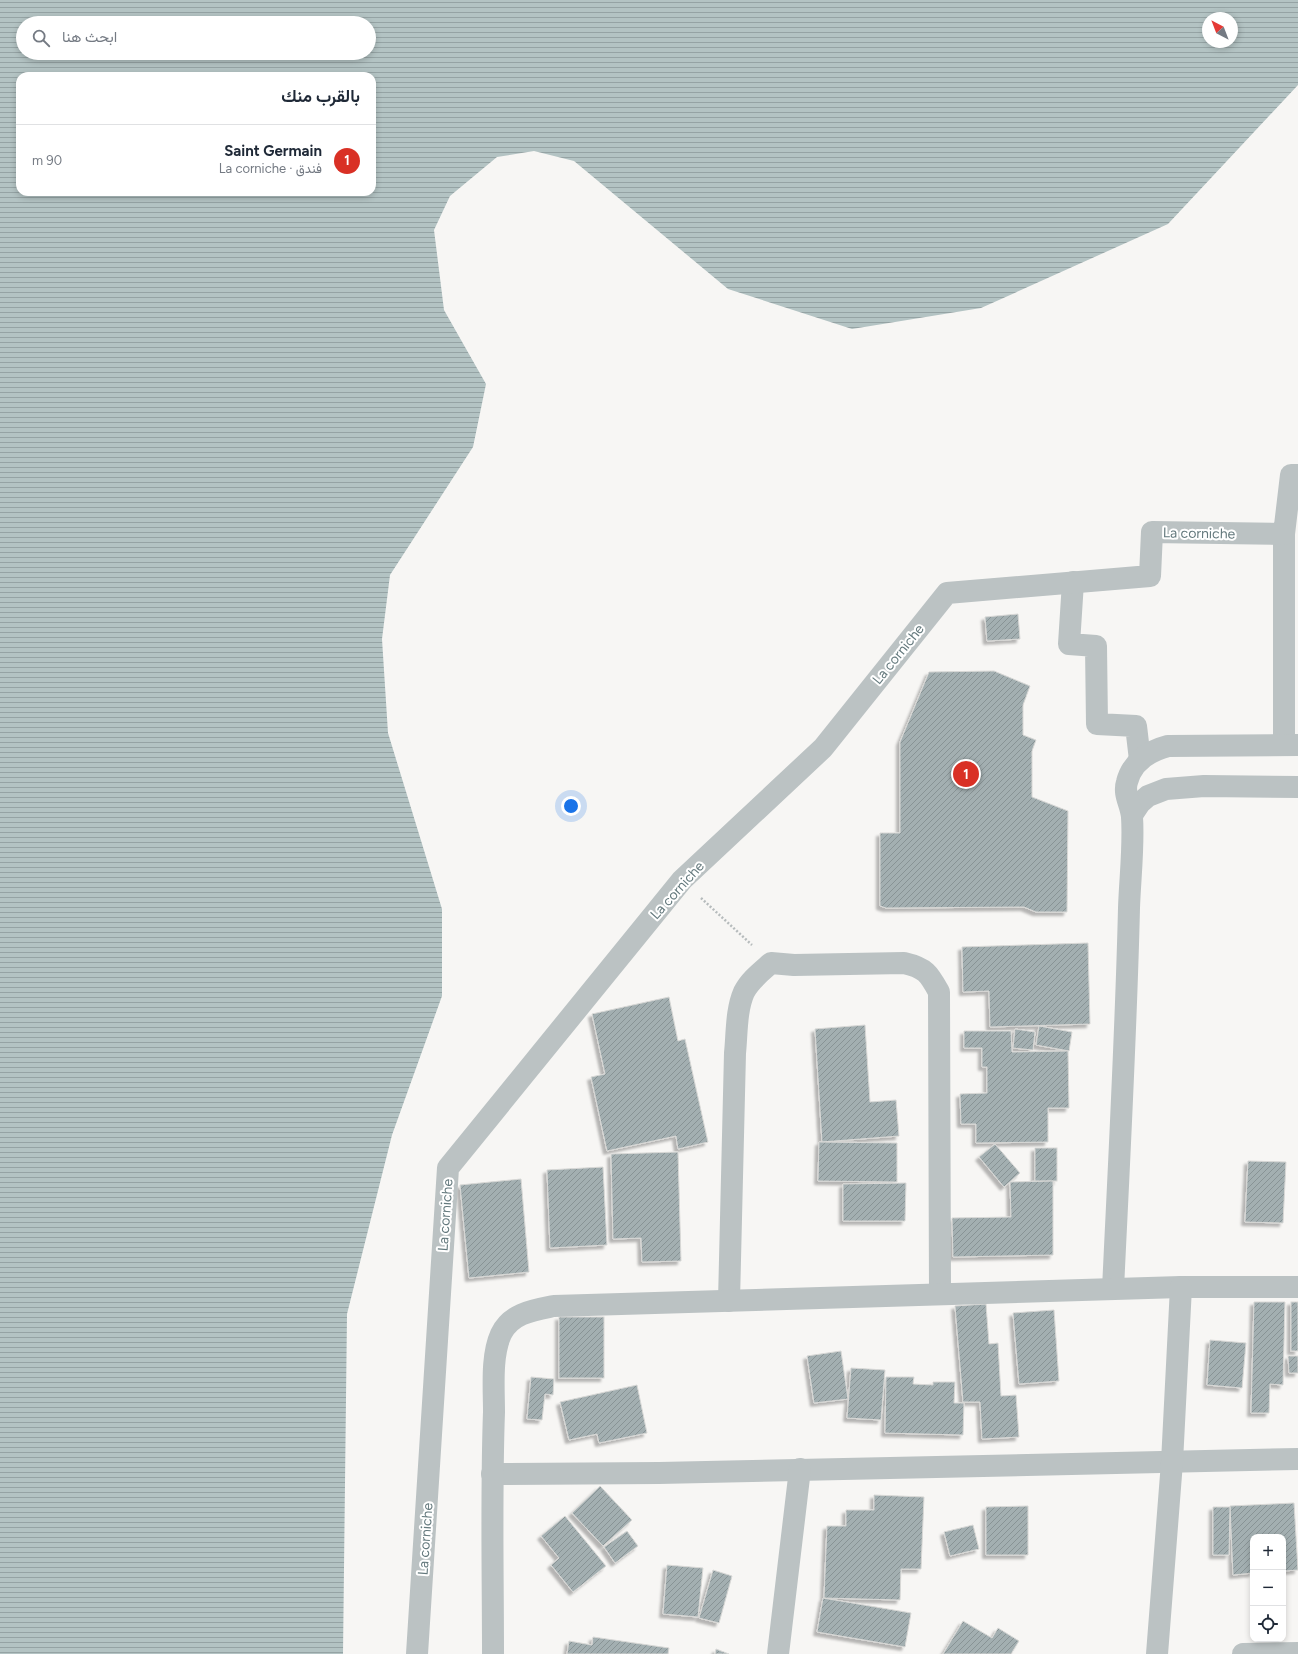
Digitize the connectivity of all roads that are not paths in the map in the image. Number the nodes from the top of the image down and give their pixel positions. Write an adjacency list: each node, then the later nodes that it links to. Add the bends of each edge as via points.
1 (1298, 475): 2 (street, via 1291,475)
2 (1284, 534): 3 (street, La corniche, via 1152,532 1150,576); 4 (street)
3 (1073, 582): 5 (street, via 1069,644 1096,646 1097,724 1136,726); 18 (street, La corniche, via 947,593 823,748 682,880 448,1168)
4 (1291, 745): 5 (street, via 1168,746)
5 (1140, 760): 7 (street, via 1127,780 1125,791)
6 (1298, 786): 7 (street, via 1204,786 1166,789 1148,796)
7 (1132, 816): 10 (street)
8 (1181, 1287): 9 (street); 10 (street); 14 (street)
9 (1298, 1287)
10 (1113, 1289): 11 (street)
11 (940, 1294): 12 (street); 12 (street, via 939,992 930,975 917,966 904,963 772,963 754,978 744,992 739,1015 735,1061)
12 (729, 1301): 16 (street, via 554,1306 526,1312 512,1320 501,1334 496,1353)
13 (1298, 1459): 14 (street)
14 (1172, 1462): 15 (street); 21 (street)
15 (800, 1469): 16 (street); 20 (street)
16 (492, 1474): 19 (street)
17 (1298, 1653): 22 (street)
18 (417, 1654)
19 (494, 1654)
20 (778, 1654)
21 (1157, 1654)
22 (1243, 1654)

